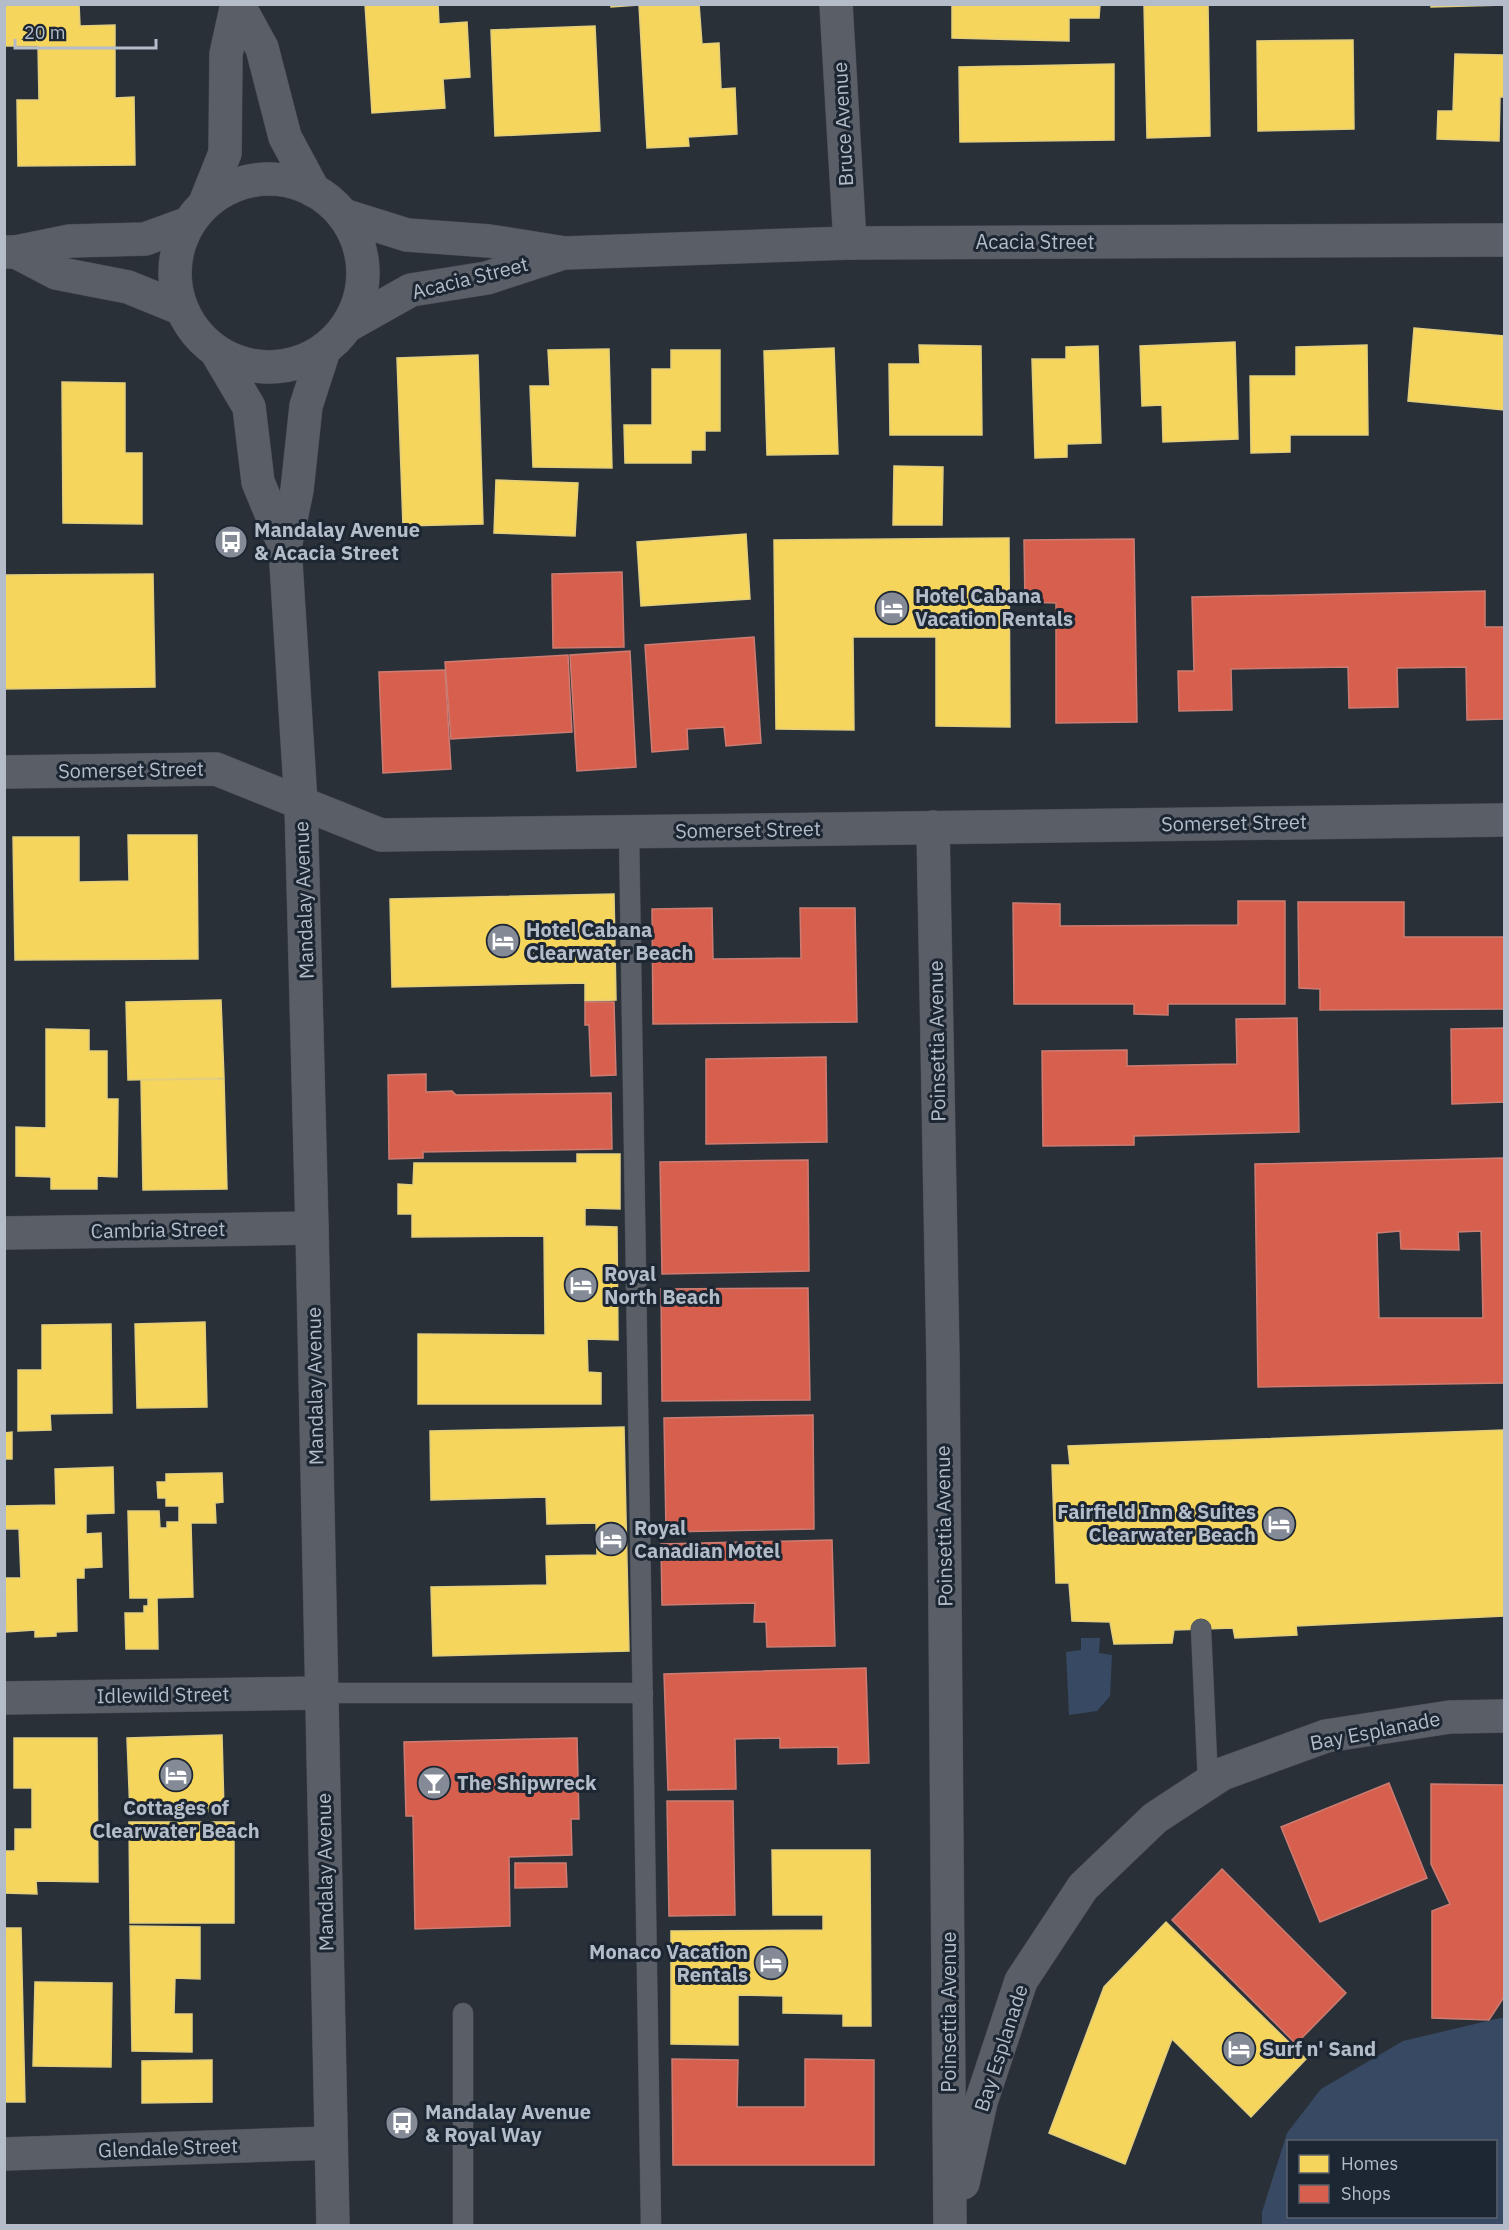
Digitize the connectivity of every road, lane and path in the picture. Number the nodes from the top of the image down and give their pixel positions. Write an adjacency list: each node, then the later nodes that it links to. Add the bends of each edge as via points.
1 (238, 4): 3 (street, via 262,48 285,137); 4 (street, via 226,54 225,153)
2 (836, 4): 7 (street, Bruce Avenue)
3 (314, 190): 4 (street, via 286,181 257,180 230,188); 5 (street)
4 (197, 213): 8 (street, via 145,239 70,241); 10 (street, via 177,250 175,280)
5 (344, 215): 9 (street, Acacia Street, via 407,235 489,241); 11 (street, via 356,236 363,282 358,305)
6 (1504, 240): 7 (street, Acacia Street)
7 (850, 243): 9 (street, Acacia Street)
8 (10, 252): 10 (street, via 56,273 128,287)
9 (565, 253): 11 (street, Acacia Street, via 487,279 411,290)
10 (182, 309): 13 (street, via 196,333)
11 (347, 326): 12 (street)
12 (324, 350): 13 (street, via 298,363 270,367 242,364); 14 (street, Mandalay Avenue, via 306,406 297,490)
13 (216, 351): 14 (street, Mandalay Avenue, via 249,406 258,482)
14 (285, 547): 16 (street, Mandalay Avenue)
15 (4, 772): 16 (street, Somerset Street, via 216,769)
16 (301, 803): 19 (street, Somerset Street, via 381,835); 20 (street, Mandalay Avenue)
17 (1504, 820): 18 (street, Somerset Street)
18 (933, 827): 19 (street, Somerset Street); 34 (street, Poinsettia Avenue)
19 (628, 832): 24 (lane)
20 (312, 1228): 21 (street, Cambria Street); 23 (street, Mandalay Avenue)
21 (4, 1233)
22 (1201, 1629): 27 (lane)
23 (321, 1693): 24 (lane); 25 (street, Idlewild Street); 29 (street, Mandalay Avenue)
24 (643, 1694): 33 (lane)
25 (4, 1698)
26 (1504, 1716): 27 (street, Bay Esplanade, via 1450,1717 1326,1736)
27 (1208, 1782): 34 (street, Bay Esplanade, via 1155,1818 1083,1887 1021,1981 981,2102)
28 (463, 2013): 32 (lane)
29 (330, 2143): 30 (street, Glendale Street); 31 (street, Mandalay Avenue)
30 (4, 2154)
31 (333, 2226)
32 (462, 2226)
33 (651, 2226)
34 (952, 2226)

